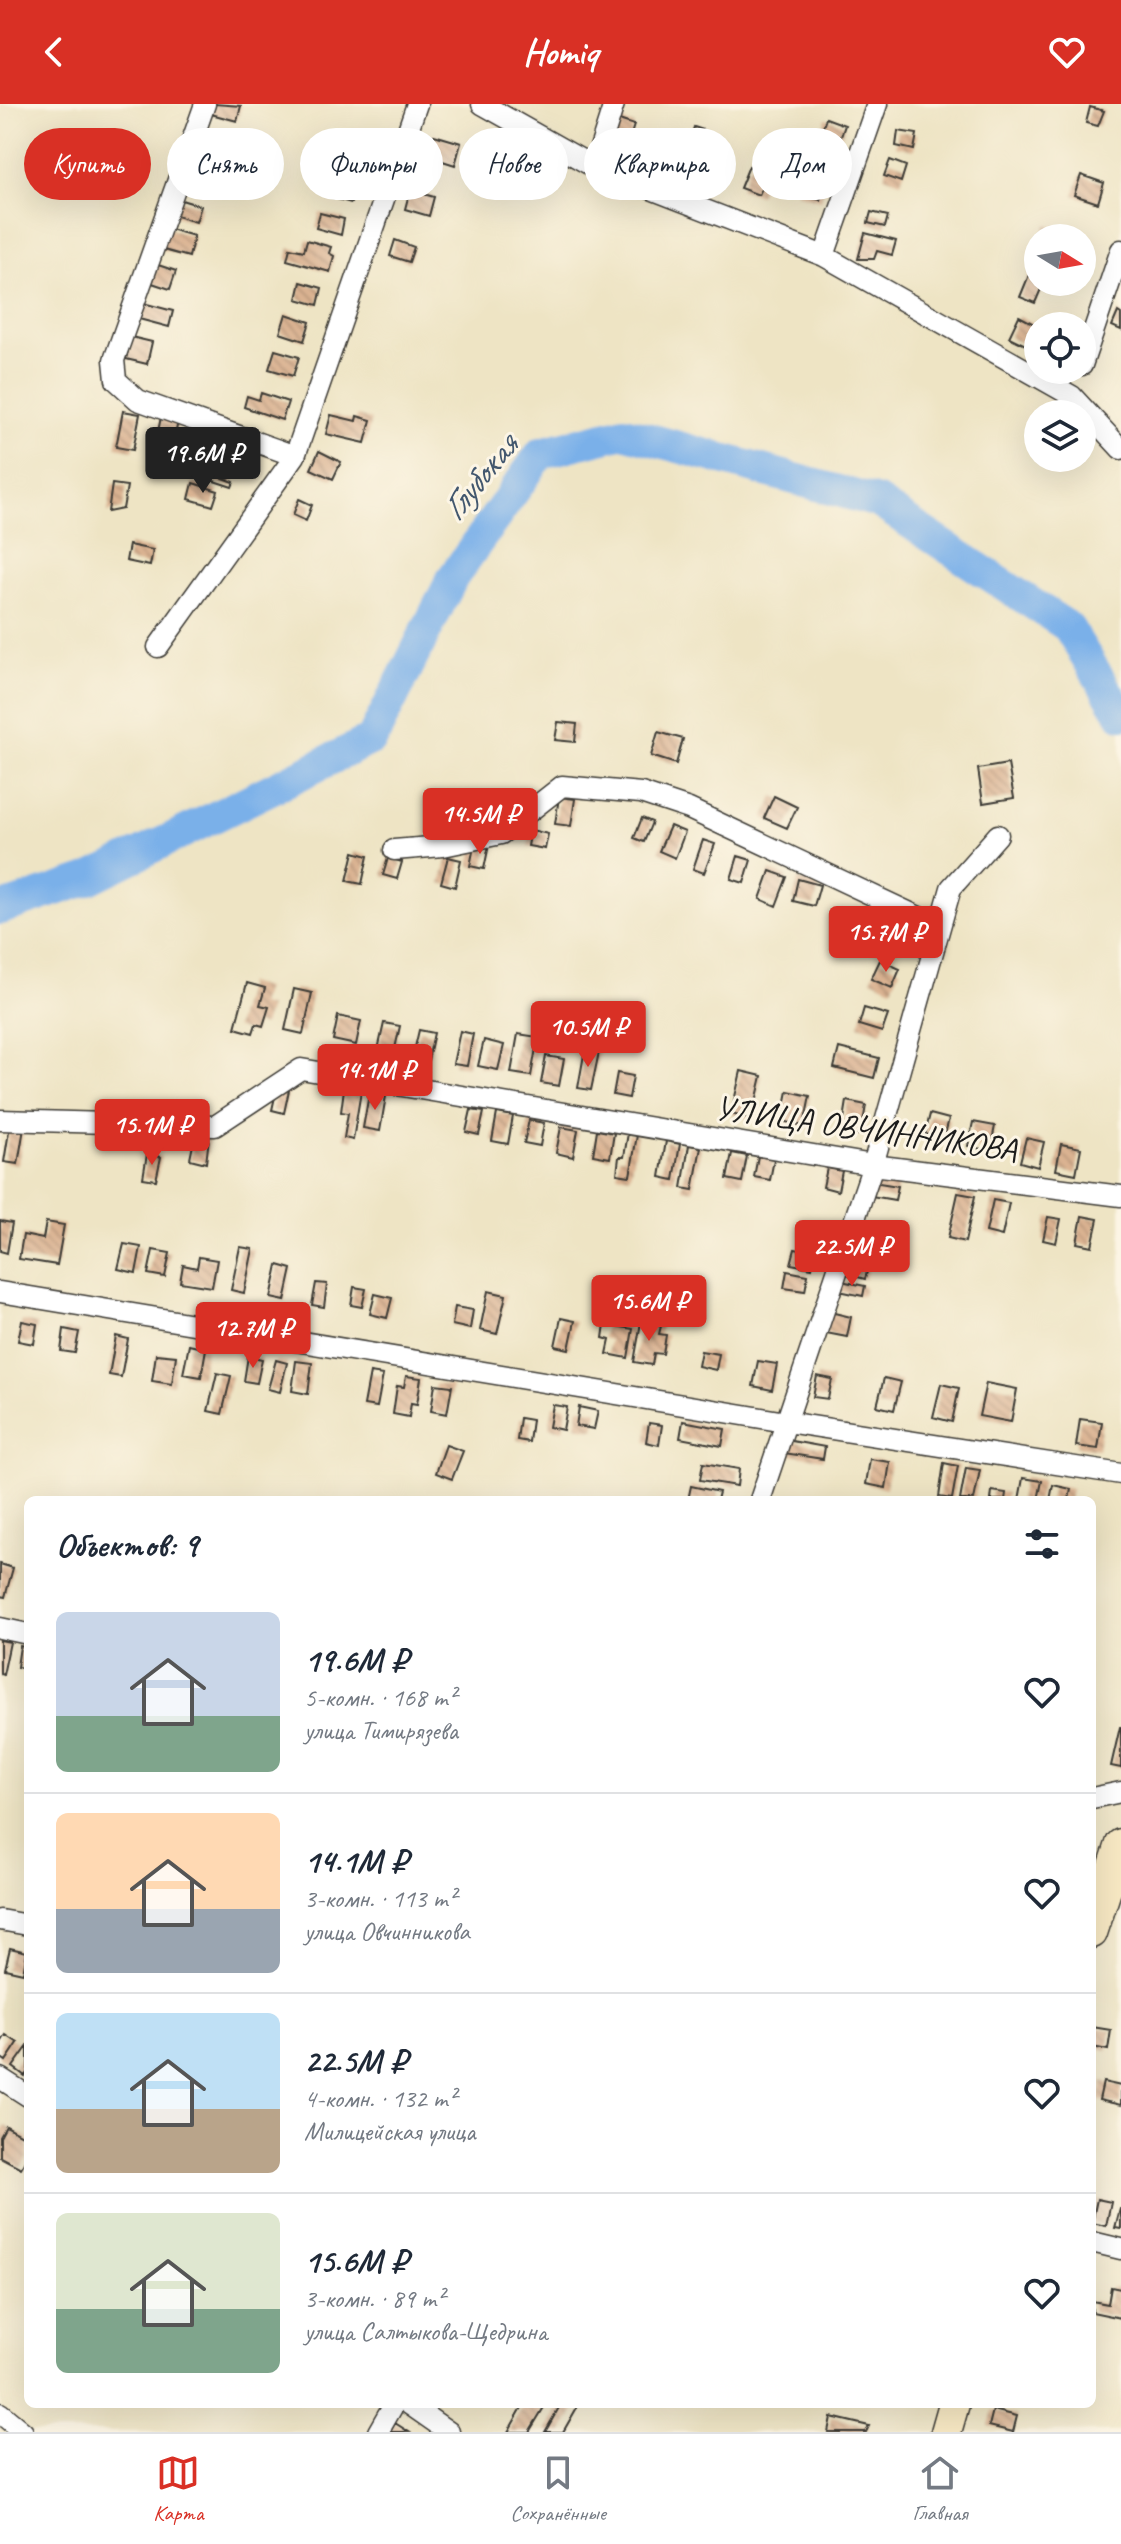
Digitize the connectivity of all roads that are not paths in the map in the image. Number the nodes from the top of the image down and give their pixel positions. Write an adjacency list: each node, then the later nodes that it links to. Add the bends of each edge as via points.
1 (205, 104): 15 (street, via 114,360 116,380 138,400)
2 (417, 104): 15 (street)
3 (482, 104): 7 (street)
4 (614, 104): 6 (street)
5 (877, 104): 10 (street)
6 (606, 128)
7 (584, 161)
8 (679, 200): 10 (street)
9 (1121, 250): 11 (street)
10 (824, 256): 13 (street)
11 (1096, 324)
12 (1076, 384): 13 (street)
13 (1072, 396): 14 (street)
14 (1121, 449)
15 (295, 456): 16 (street)
16 (158, 647)
17 (998, 835): 19 (street, via 951,888)
18 (394, 850): 19 (street, via 501,834 562,786 641,793 689,809)
19 (940, 927): 21 (street)
20 (0, 1120): 21 (street, УЛИЦА ОВЧИННИКОВА, via 215,1126 301,1069)
21 (873, 1165): 22 (street, УЛИЦА ОВЧИННИКОВА); 24 (street)
22 (1121, 1196)
23 (0, 1292): 24 (street)
24 (786, 1422): 25 (street); 26 (street)
25 (1121, 1474)
26 (761, 1496)
27 (0, 1628): 28 (street)
28 (24, 1633)
29 (1121, 1792): 30 (street)
30 (1096, 1797)
31 (1121, 1844): 33 (main road)
32 (0, 1920): 34 (street)
33 (1096, 1921)
34 (24, 1924)
35 (0, 2078): 36 (street)
36 (24, 2093)
37 (1096, 2243): 38 (street)
38 (1121, 2249)
39 (392, 2408): 44 (street)
40 (415, 2408): 45 (street)
41 (953, 2408): 46 (main road)
42 (0, 2413): 43 (street)
43 (23, 2432)
44 (378, 2432)
45 (449, 2432)
46 (946, 2432)

